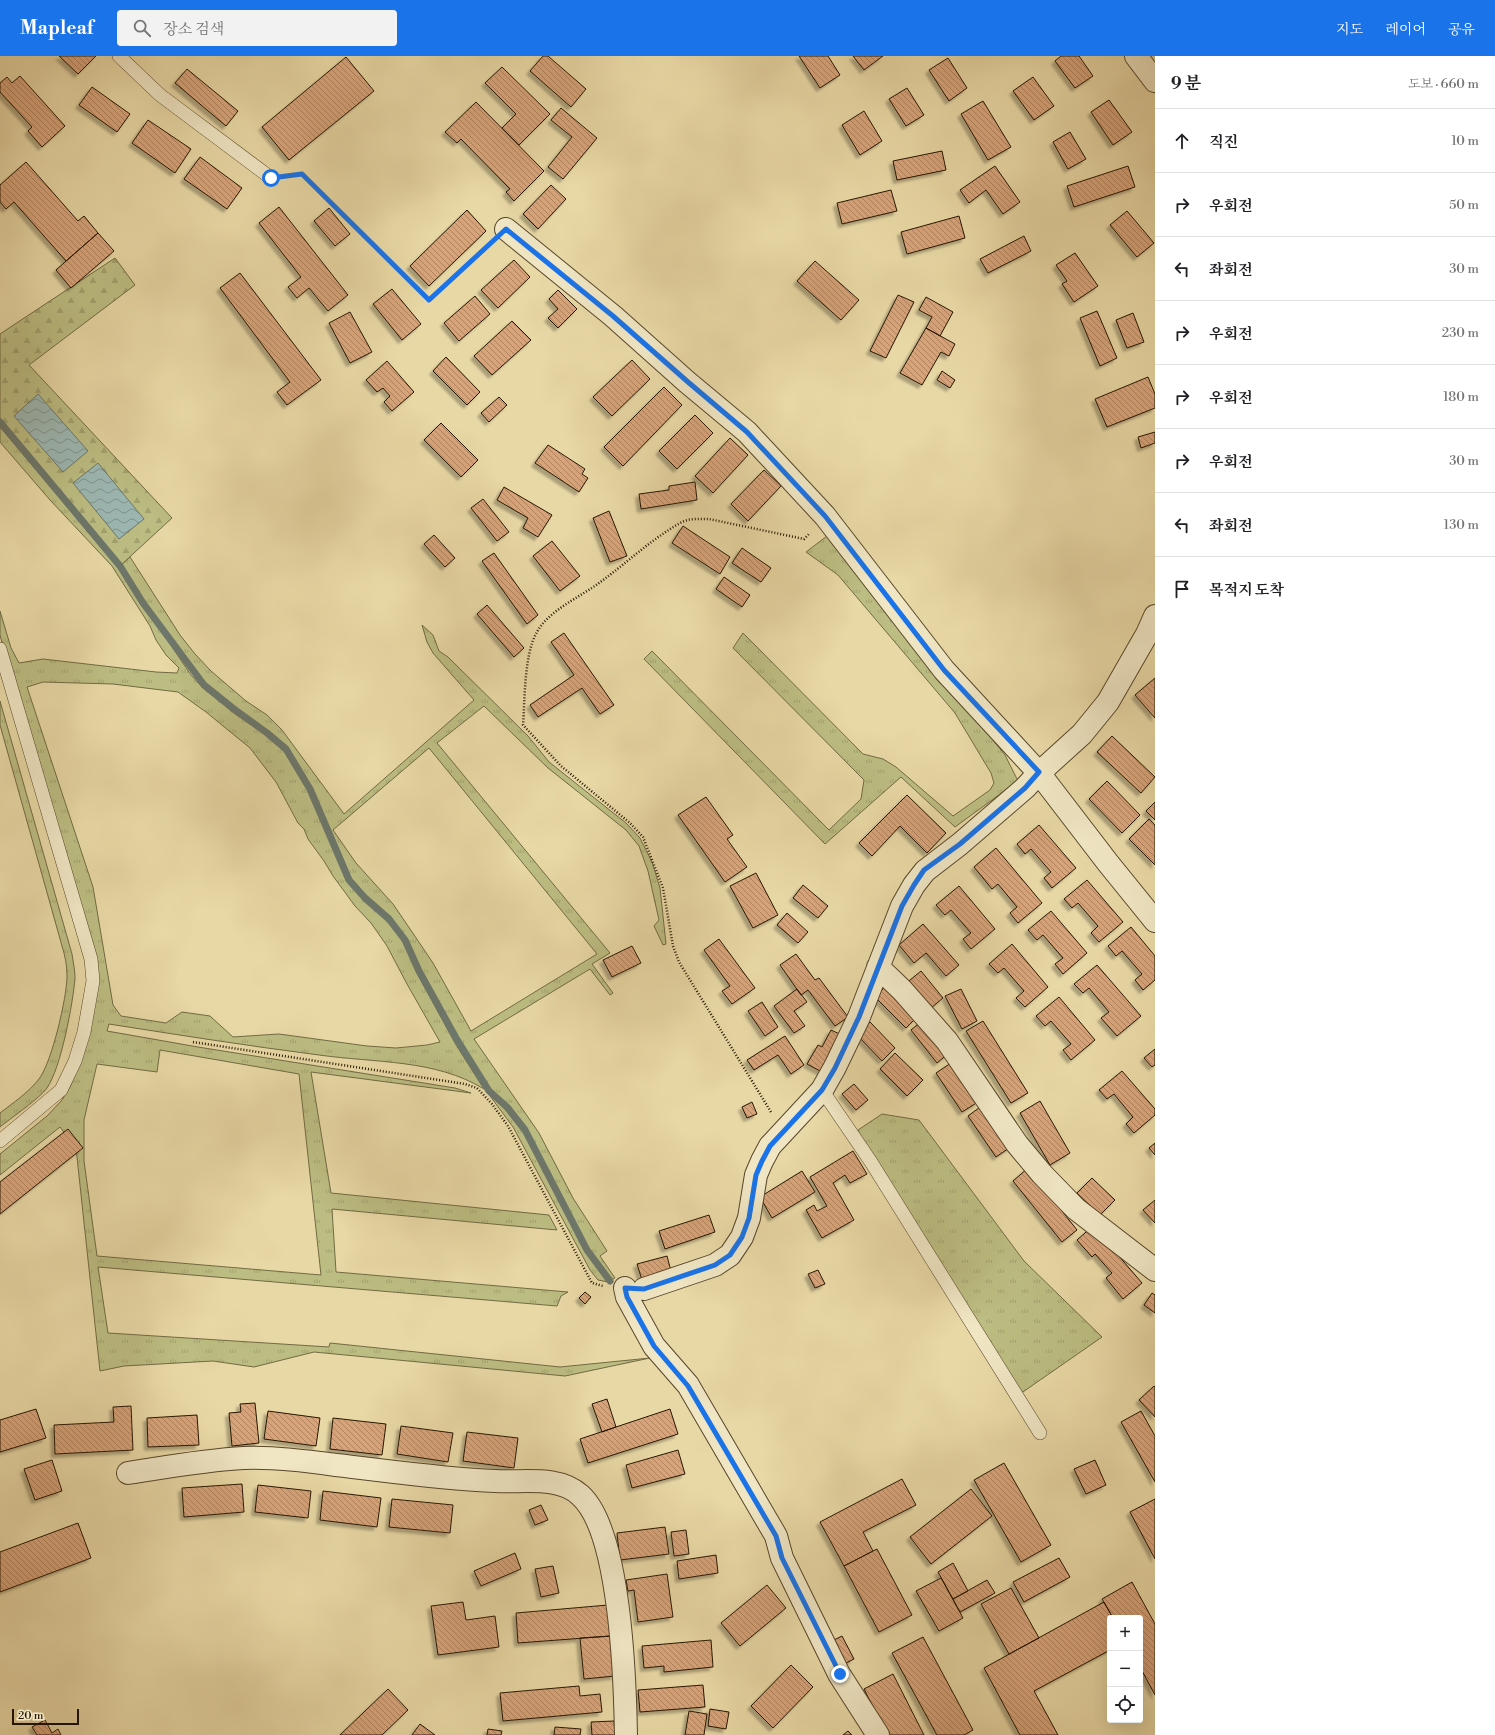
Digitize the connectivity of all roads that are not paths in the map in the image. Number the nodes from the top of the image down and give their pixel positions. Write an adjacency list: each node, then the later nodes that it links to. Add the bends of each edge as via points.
1 (119, 56): 4 (lane, via 160,95)
2 (1136, 56): 3 (street)
3 (1155, 81)
4 (271, 178)
5 (506, 229): 8 (street, via 613,316 747,432 825,516 944,670)
6 (1155, 616): 8 (street, via 1108,702 1082,734)
7 (0, 649): 12 (lane, via 91,959 93,981 84,1032 75,1061 61,1090)
8 (1039, 772): 9 (street); 10 (street, via 1025,788 972,834 924,870 902,906)
9 (1155, 921)
10 (878, 967): 11 (street, via 859,1017); 13 (street, via 947,1041 1018,1144 1042,1174 1076,1209)
11 (822, 1090): 14 (lane, via 871,1162); 17 (street, via 770,1146 756,1175 749,1218 742,1237 730,1255 715,1265 635,1289 627,1297 654,1346 688,1386 768,1522 776,1536 782,1558 840,1674)
12 (0, 1141)
13 (1155, 1270)
14 (1040, 1433)
15 (128, 1473): 16 (street, via 200,1462 282,1458 465,1480 543,1481 564,1485 580,1495 594,1512 612,1569 622,1650)
16 (626, 1735)
17 (878, 1735)

